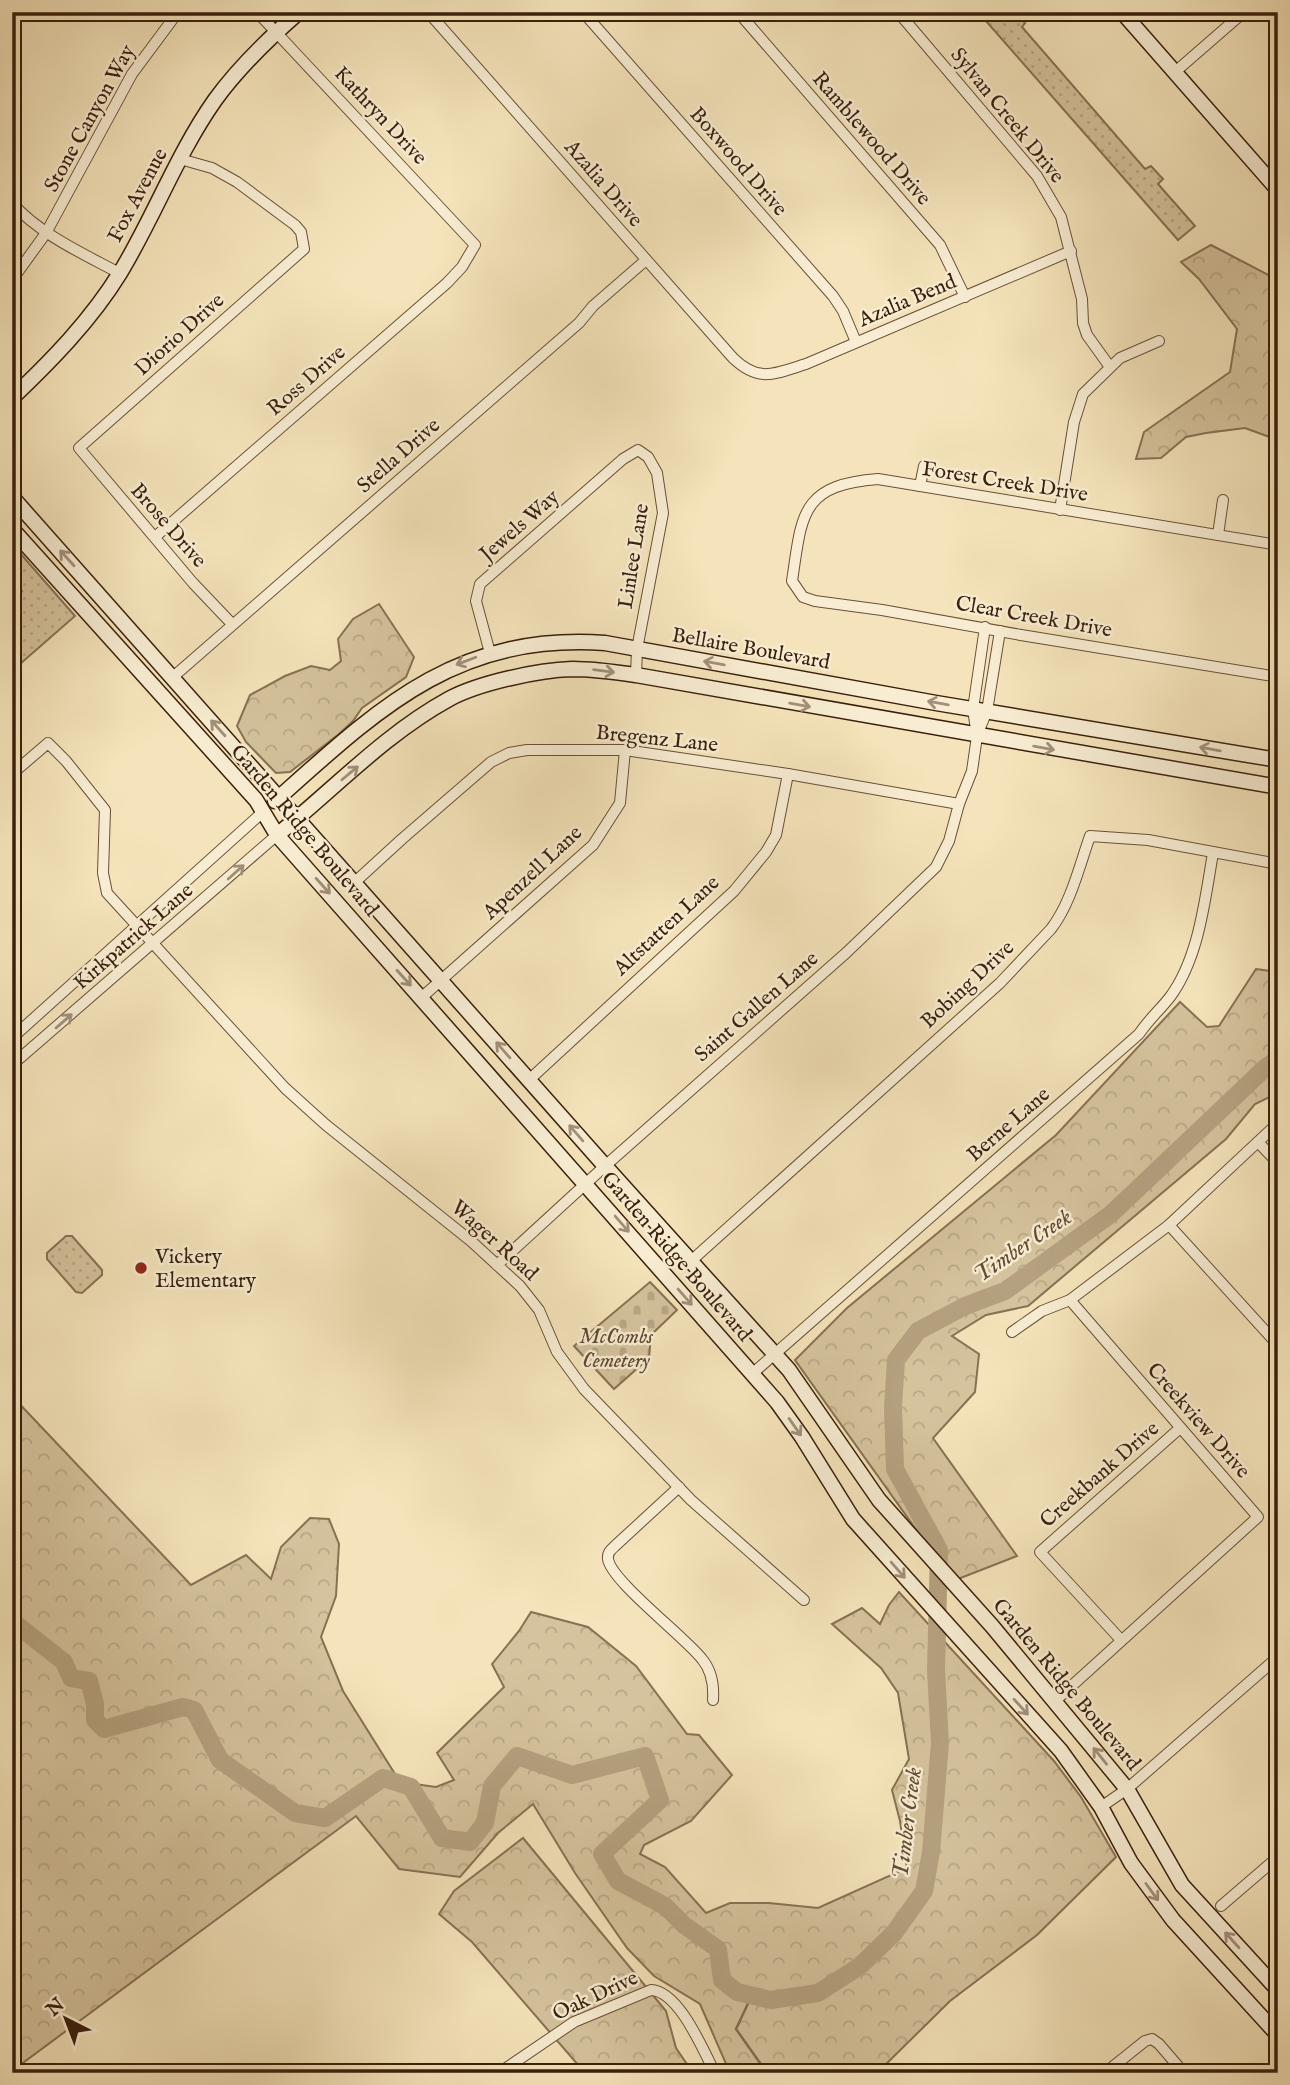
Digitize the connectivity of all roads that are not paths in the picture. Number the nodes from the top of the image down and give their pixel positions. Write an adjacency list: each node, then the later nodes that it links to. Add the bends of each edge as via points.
1 (178, 12): 16 (street, Stone Canyon Way, via 132,74)
2 (257, 12): 10 (street, Kathryn Drive)
3 (299, 12): 10 (main road, Fox Avenue)
4 (428, 12): 19 (street, Azalia Drive)
5 (583, 12): 24 (street, Boxwood Drive, via 833,296)
6 (738, 12): 22 (street, Ramblewood Drive, via 940,245)
7 (898, 12): 18 (street, Sylvan Creek Drive, via 1037,176 1061,217)
8 (1122, 12): 11 (main road)
9 (1244, 12): 11 (street)
10 (275, 33): 12 (main road, Fox Avenue, via 232,78); 17 (street, Kathryn Drive)
11 (1175, 72): 13 (main road)
12 (180, 159): 20 (main road, Fox Avenue); 28 (street, Diorio Drive, via 212,168 237,182 295,225 304,249)
13 (1272, 172): 14 (main road)
14 (1278, 190)
15 (12, 202): 16 (street)
16 (46, 233): 20 (street); 21 (street, Stone Canyon Way)
17 (475, 245): 37 (street, Ross Drive, via 447,283)
18 (1070, 251): 22 (street, Azalia Bend); 25 (street, Sylvan Creek Drive, via 1087,335)
19 (646, 260): 26 (street, Azalia Drive, via 733,358); 40 (street, Stella Drive)
20 (120, 273): 27 (main road, Fox Avenue, via 71,338)
21 (12, 280)
22 (965, 297): 24 (street, Azalia Bend)
23 (1159, 341): 25 (street)
24 (856, 342): 26 (street, Azalia Bend, via 793,368)
25 (1110, 367): 34 (street, via 1083,394 1079,405)
26 (755, 374)
27 (12, 398)
28 (79, 448): 37 (street, Brose Drive)
29 (638, 450): 44 (street, Linlee Lane, via 657,473 663,513); 45 (street, Jewels Way, via 480,584 476,601)
30 (924, 466): 31 (street)
31 (920, 486): 34 (street, Forest Creek Drive); 39 (street, Forest Creek Drive, via 877,480 848,482 822,495 804,515)
32 (12, 496): 47 (main road, Garden Ridge Boulevard, one-way to 32)
33 (1223, 500): 36 (street)
34 (1060, 510): 36 (street, Forest Creek Drive)
35 (12, 529): 43 (main road, Garden Ridge Boulevard)
36 (1218, 535): 38 (street, Forest Creek Drive)
37 (155, 537): 40 (street, Brose Drive)
38 (1278, 545)
39 (792, 581): 41 (street, Clear Creek Drive, via 803,597 815,601)
40 (232, 624): 47 (street, Stella Drive)
41 (985, 627): 42 (street, Clear Creek Drive); 49 (street)
42 (1000, 631): 48 (street, Clear Creek Drive); 49 (street)
43 (103, 632): 47 (main road, via 164,681); 58 (main road, Garden Ridge Boulevard)
44 (637, 649): 45 (main road, Bellaire Boulevard, via 555,641); 46 (street, Linlee Lane); 49 (main road, Bellaire Boulevard, one-way to 44)
45 (490, 653): 56 (main road, Bellaire Boulevard, one-way to 56, via 438,673 410,690)
46 (636, 675): 50 (main road, one-way to 50); 59 (main road, one-way to 46, via 414,721 462,693 499,681 564,670)
47 (173, 677): 56 (main road, Garden Ridge Boulevard, one-way to 47)
48 (1278, 677)
49 (980, 710): 50 (street, Saint Gallen Lane); 52 (main road, Bellaire Boulevard, one-way to 49)
50 (977, 736): 55 (main road, one-way to 55); 57 (street, Saint Gallen Lane, via 972,771)
51 (625, 750): 54 (street, Bregenz Lane); 63 (street, Bregenz Lane, via 509,753 491,762); 66 (street, Apenzell Lane, via 620,803 593,845)
52 (1278, 760)
53 (12, 774): 64 (street, Wager Road, via 48,743 66,761 106,810 103,873 107,892)
54 (788, 774): 57 (street, Bregenz Lane); 70 (street, Altstatten Lane, via 776,835 734,891)
55 (1278, 787)
56 (280, 797): 58 (main road, Bellaire Boulevard); 59 (main road, Garden Ridge Boulevard)
57 (958, 804): 74 (street, Saint Gallen Lane, via 949,841 936,867)
58 (264, 811): 60 (main road, Garden Ridge Boulevard); 64 (street, Kirkpatrick Lane)
59 (299, 818): 60 (main road); 63 (main road, Garden Ridge Boulevard)
60 (277, 835): 65 (street, Kirkpatrick Lane, one-way to 60); 67 (main road, Garden Ridge Boulevard, one-way to 67)
61 (1213, 853): 62 (street, Bobing Drive); 77 (street, Bobing Drive, via 1148,840 1090,836 1051,929 1000,983); 82 (street, Berne Lane, via 1202,919 1186,965 1170,996 1139,1034)
62 (1278, 864)
63 (355, 882): 66 (main road, Garden Ridge Boulevard)
64 (138, 926): 65 (street, Wager Road); 68 (street, Kirkpatrick Lane)
65 (154, 944): 69 (street, Kirkpatrick Lane, one-way to 65); 78 (street, Wager Road, via 285,1088)
66 (441, 980): 67 (street, Apenzell Lane); 70 (main road, Garden Ridge Boulevard, one-way to 66)
67 (421, 998): 75 (main road, Garden Ridge Boulevard)
68 (12, 1038)
69 (12, 1065)
70 (529, 1080): 74 (main road, Garden Ridge Boulevard, one-way to 70)
71 (1278, 1123): 72 (street)
72 (1258, 1142): 73 (street); 76 (street)
73 (1278, 1163)
74 (605, 1166): 75 (street, Saint Gallen Lane); 77 (main road, Garden Ridge Boulevard)
75 (586, 1183): 78 (street, Saint Gallen Lane); 83 (main road, Garden Ridge Boulevard, one-way to 83)
76 (1169, 1225): 79 (street); 81 (street)
77 (691, 1261): 82 (main road, Garden Ridge Boulevard)
78 (497, 1265): 85 (street, Wager Road, via 539,1310 557,1352 584,1389)
79 (1070, 1300): 80 (street, via 1042,1311); 84 (street, Creekview Drive)
80 (1012, 1332)
81 (1278, 1345)
82 (776, 1354): 83 (street, Berne Lane); 90 (main road, Garden Ridge Boulevard, via 879,1500)
83 (752, 1374): 92 (main road, Garden Ridge Boulevard, one-way to 92, via 802,1437 853,1519 1061,1751)
84 (1179, 1429): 87 (street, Creekview Drive, via 1258,1517); 87 (street, Creekbank Drive, via 1040,1552)
85 (679, 1487): 86 (street, Wager Road); 89 (street, via 608,1553 608,1560 620,1579 703,1660 714,1682)
86 (804, 1601)
87 (1121, 1640): 90 (street, Creekview Drive)
88 (1278, 1657): 91 (street)
89 (713, 1700)
90 (1055, 1701): 91 (main road, Garden Ridge Boulevard, one-way to 90)
91 (1127, 1789): 92 (street); 95 (main road, Garden Ridge Boulevard, one-way to 91, via 1182,1885)
92 (1101, 1807): 96 (main road, Garden Ridge Boulevard, one-way to 96, via 1131,1863 1173,1920)
93 (1278, 1857): 94 (street)
94 (1221, 1906)
95 (1278, 1990)
96 (1278, 2035)
97 (499, 2073): 98 (street, Oak Drive, via 574,2022 651,1990 670,1996)
98 (715, 2073)
99 (1105, 2073): 100 (street, via 1152,2039)
100 (1184, 2073)

